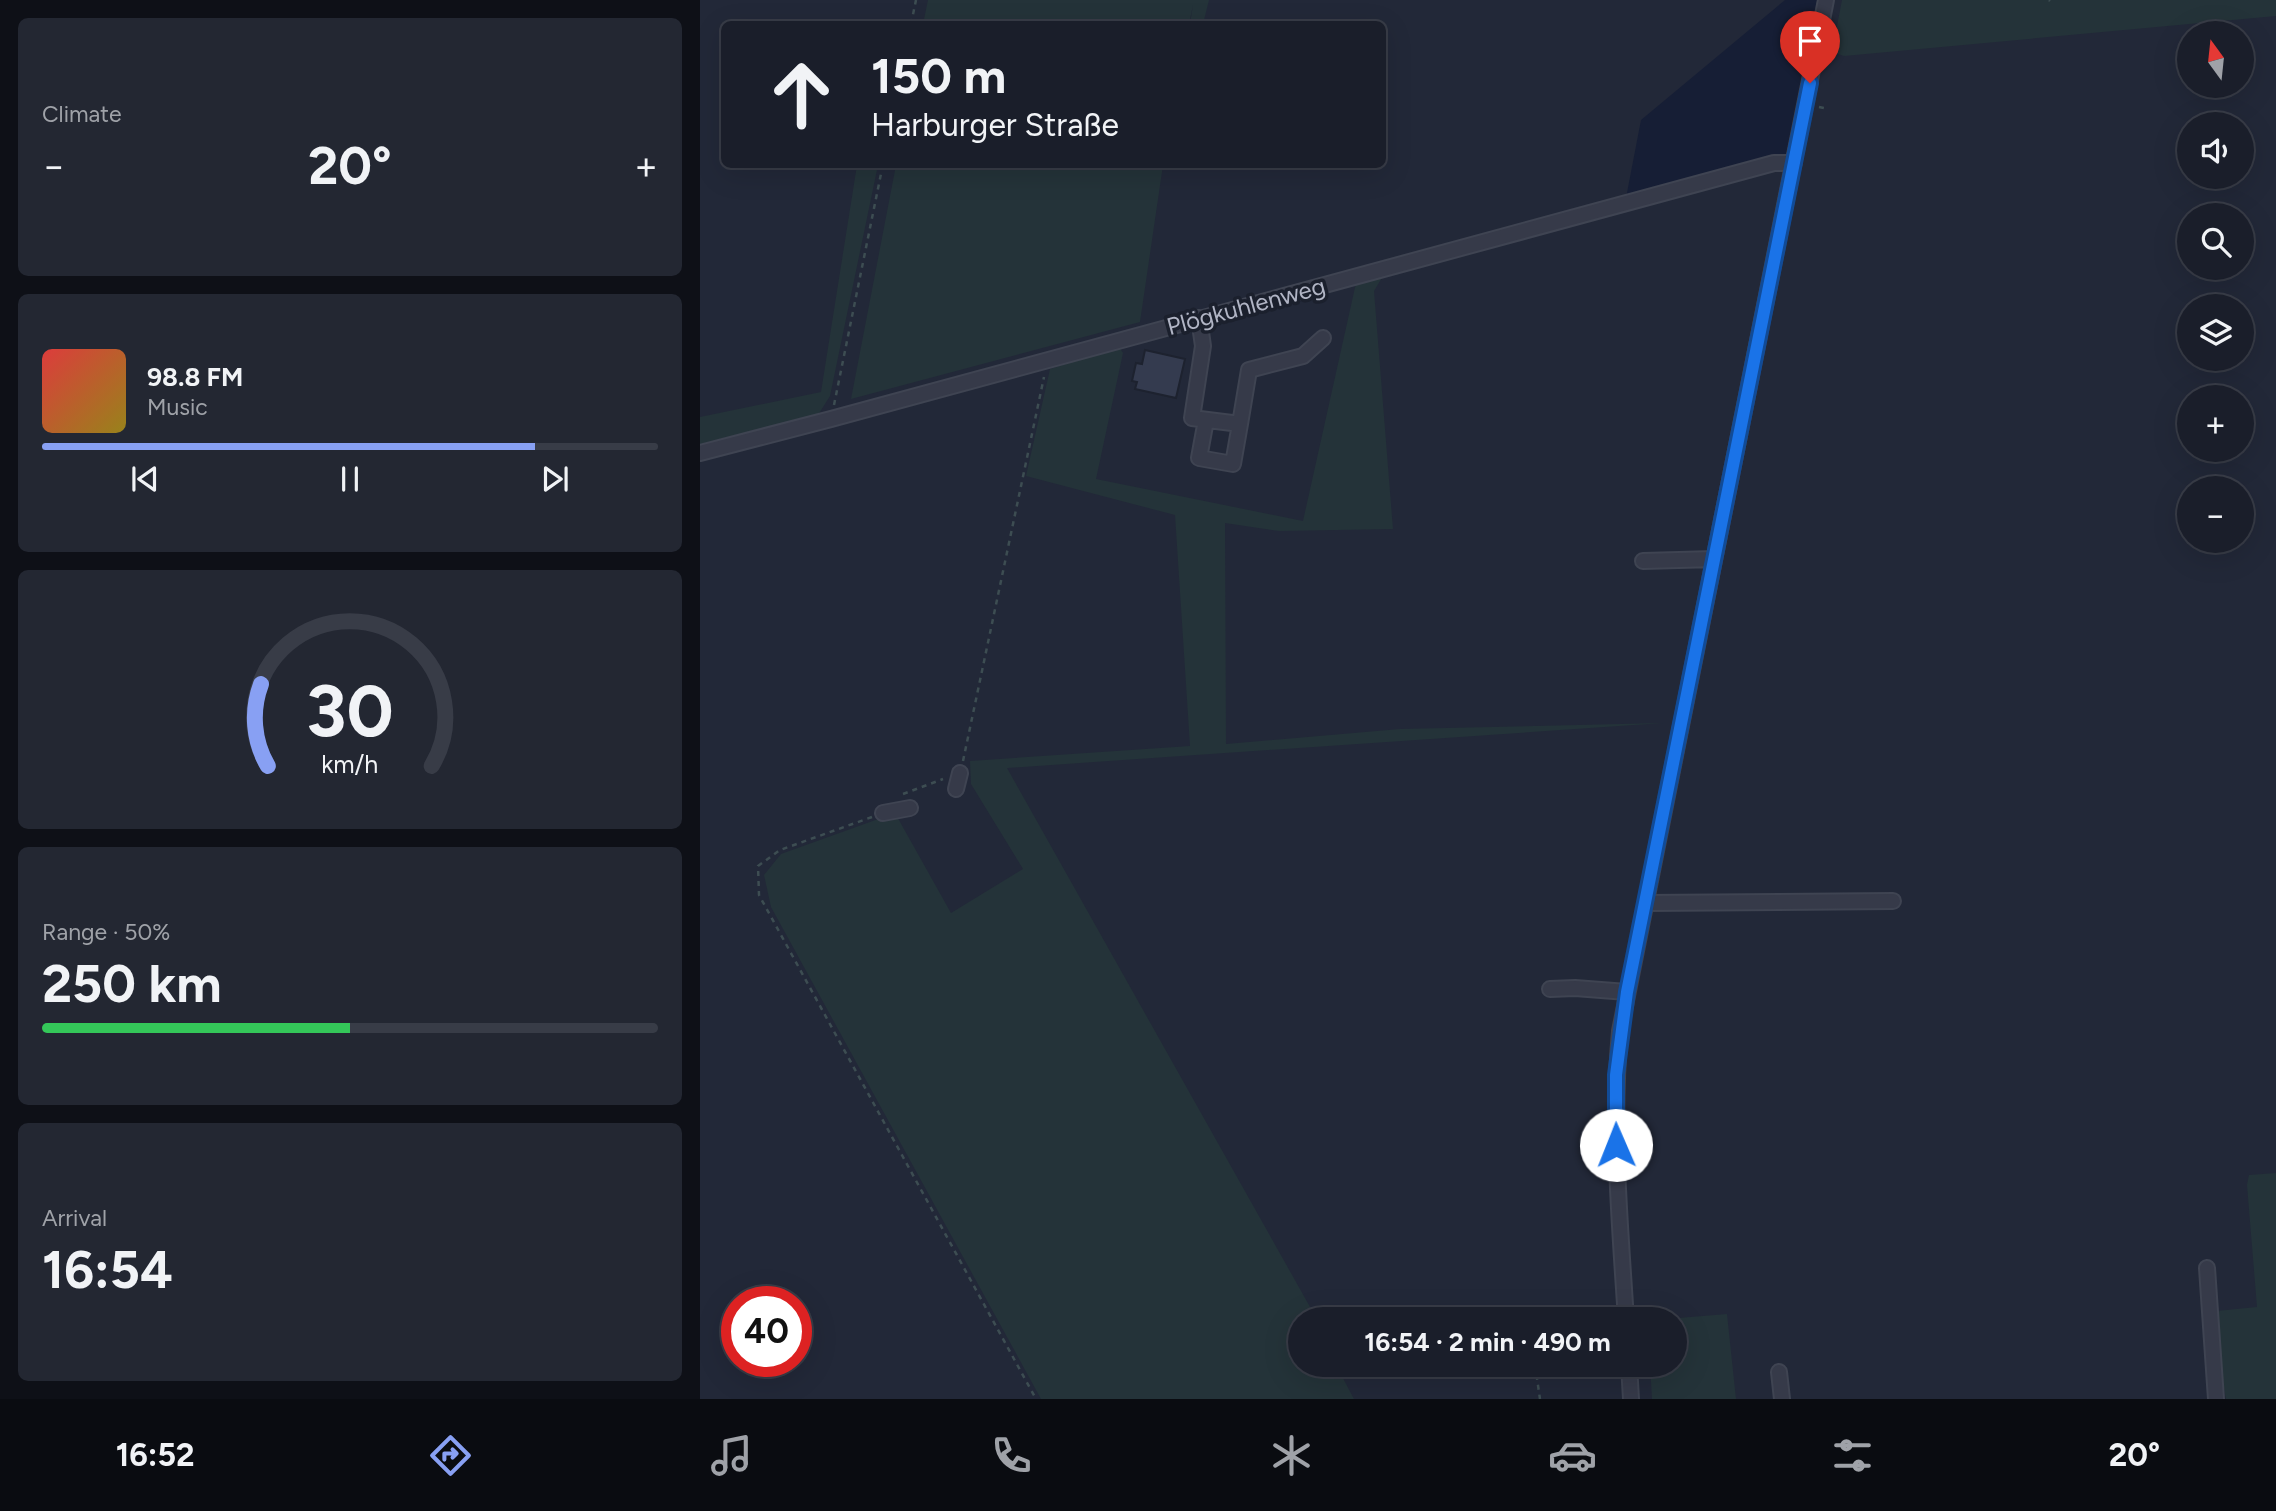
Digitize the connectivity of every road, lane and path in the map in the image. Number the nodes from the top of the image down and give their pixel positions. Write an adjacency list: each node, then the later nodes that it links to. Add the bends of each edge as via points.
1 (916, 0): 3 (path)
2 (1826, 0): 4 (street)
3 (912, 21)
4 (1794, 163): 6 (street, Plögkuhlenweg, via 1774,163); 13 (street)
5 (882, 168): 9 (path)
6 (1199, 318): 8 (street, Plögkuhlenweg); 10 (street, via 1203,346 1192,418)
7 (1324, 338): 11 (street, via 1303,356 1248,370)
8 (1048, 360): 9 (street, Plögkuhlenweg); 15 (path)
9 (831, 419): 12 (street, Plögkuhlenweg)
10 (1206, 420): 11 (street); 11 (street, via 1199,458 1233,464)
11 (1240, 424)
12 (700, 453)
13 (1714, 559): 14 (street); 20 (street)
14 (1643, 561)
15 (960, 773): 16 (street); 18 (path, via 894,797)
16 (956, 789)
17 (910, 808): 18 (street)
18 (883, 813): 28 (path, via 780,850 758,866 759,895)
19 (1893, 901): 20 (street)
20 (1646, 903): 22 (street)
21 (1549, 989): 22 (street)
22 (1627, 992): 24 (street, via 1615,1121)
23 (2207, 1268): 32 (street)
24 (1625, 1307)
25 (1779, 1373): 31 (street)
26 (1536, 1377): 29 (path)
27 (1630, 1377): 30 (street)
28 (1036, 1399)
29 (1539, 1399)
30 (1631, 1399)
31 (1782, 1399)
32 (2216, 1399)

